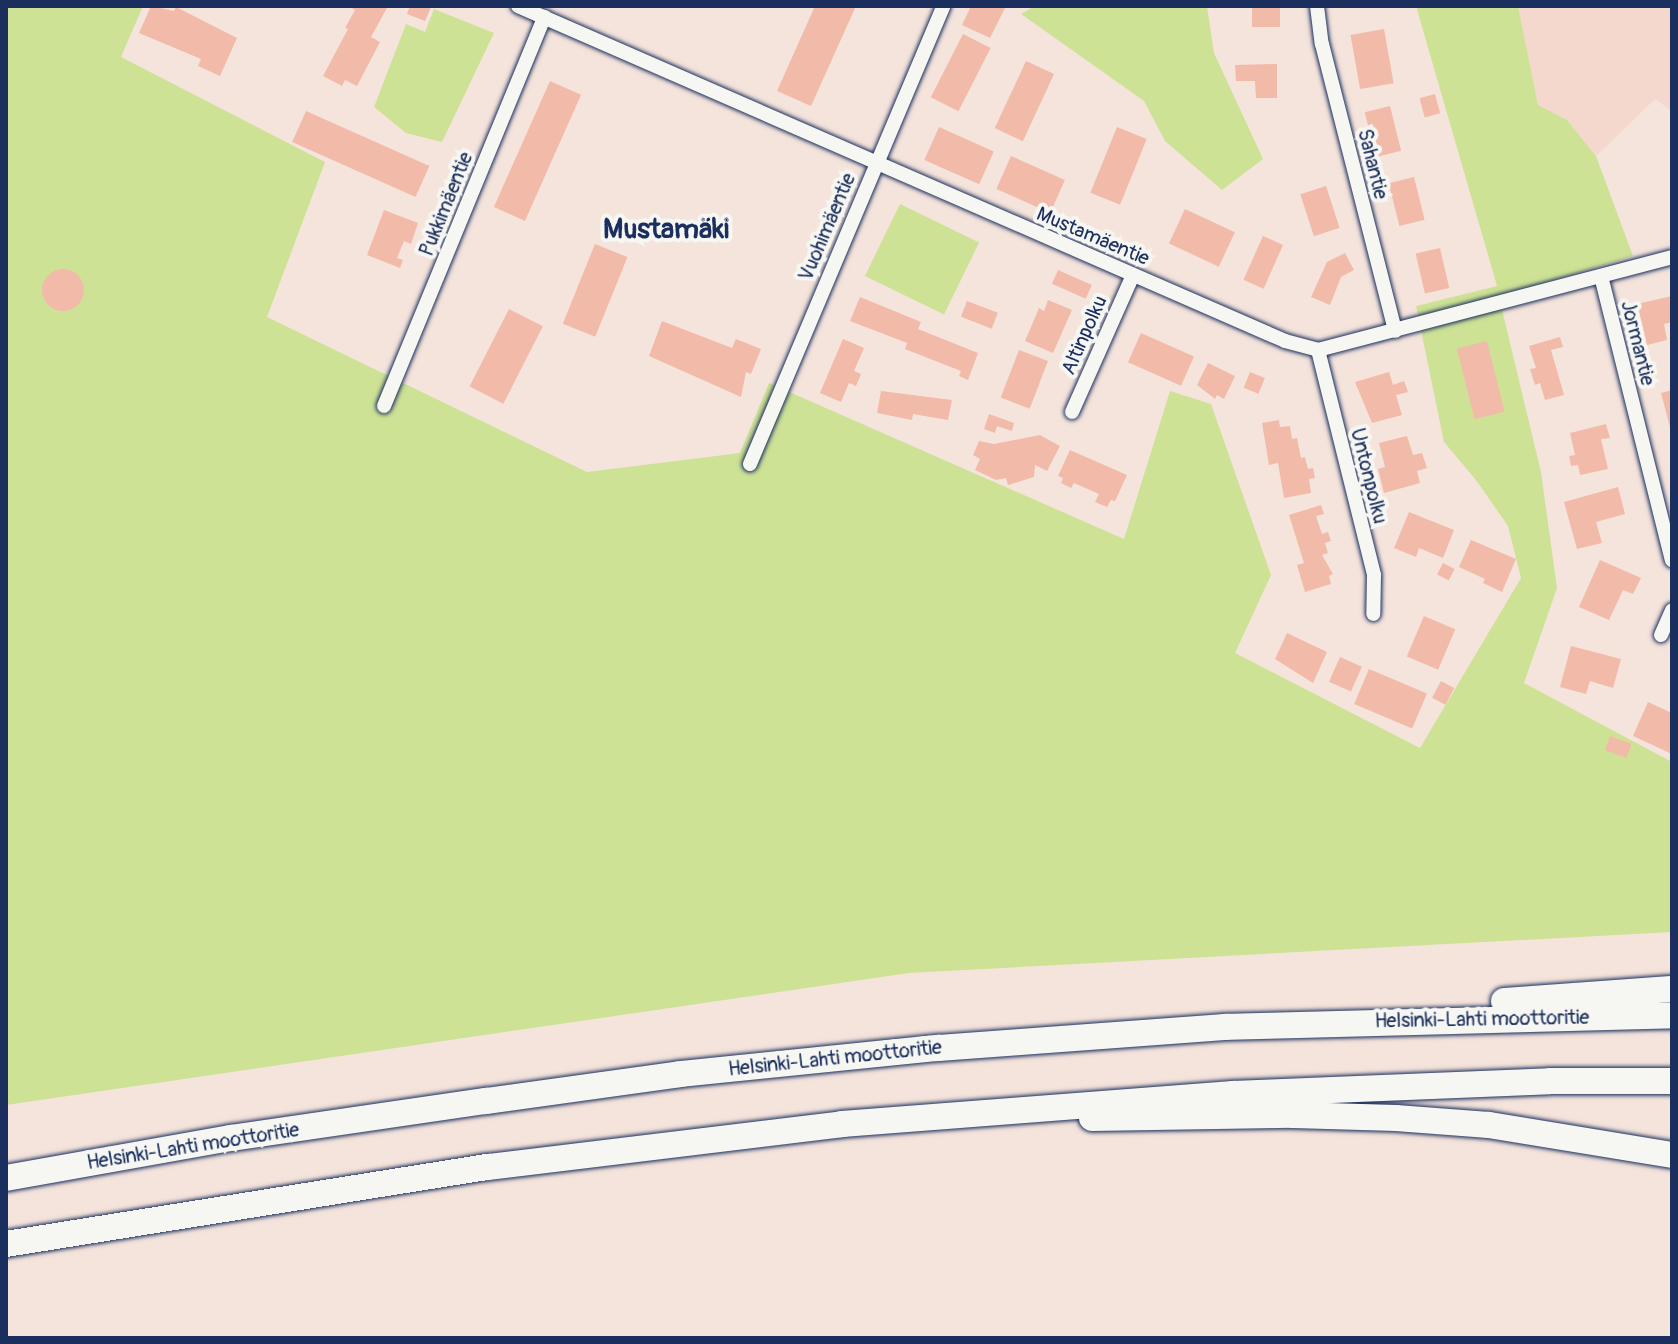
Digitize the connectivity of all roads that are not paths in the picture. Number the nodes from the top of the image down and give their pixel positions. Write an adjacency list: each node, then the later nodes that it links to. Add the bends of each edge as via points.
1 (518, 6): 4 (street, Mustamäentie)
2 (943, 6): 5 (street, Vuohimäentie)
3 (1317, 6): 9 (street, Sahantie, via 1322,44)
4 (544, 17): 5 (street, Mustamäentie); 11 (street, Pukkimäentie)
5 (875, 163): 7 (street, Mustamäentie); 13 (street, Vuohimäentie)
6 (1672, 257): 8 (street)
7 (1133, 275): 10 (street, Mustamäentie, via 1285,341); 12 (street, Altinpolku)
8 (1601, 276): 9 (street); 14 (street, Jormantie)
9 (1395, 331): 10 (street)
10 (1318, 350): 16 (street, Untonpolku, via 1374,575)
11 (384, 406)
12 (1072, 412)
13 (750, 464)
14 (1672, 560)
15 (1672, 610): 17 (street)
16 (1373, 614)
17 (1661, 635)
18 (1672, 989): 20 (highway)
19 (1672, 1015): 20 (highway, Helsinki-Lahti moottoritie)
20 (1225, 1027): 24 (highway, Helsinki-Lahti moottoritie, via 680,1074 231,1138)
21 (1672, 1081): 22 (highway, via 1281,1092)
22 (1037, 1107): 23 (highway, via 1105,1120 1293,1115 1474,1123); 25 (highway, via 548,1159)
23 (1672, 1155)
24 (6, 1178)
25 (6, 1244)

